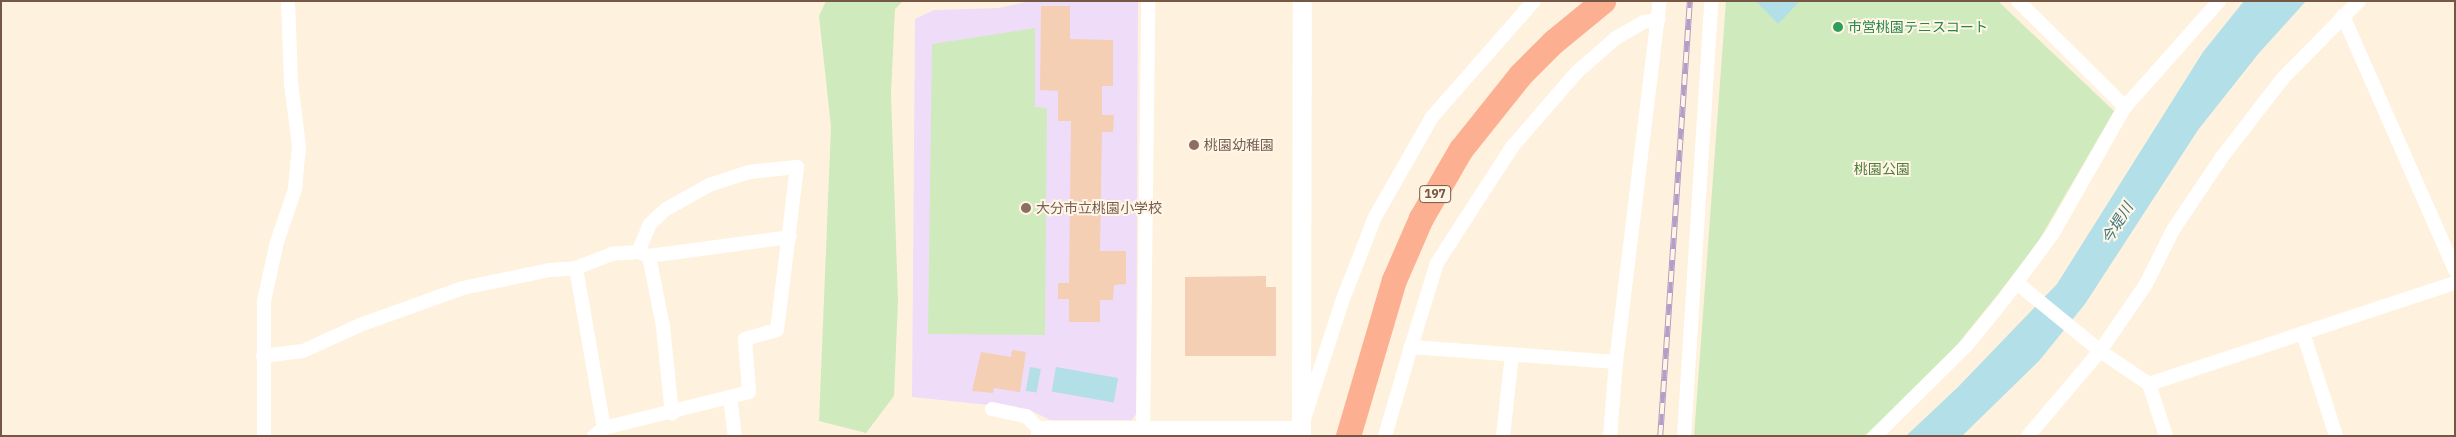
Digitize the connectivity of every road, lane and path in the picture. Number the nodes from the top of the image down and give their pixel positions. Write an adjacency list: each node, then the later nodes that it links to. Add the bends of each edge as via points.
1 (288, 1): 24 (street, via 291,83 299,146 295,189 277,242 264,301)
2 (1148, 1): 33 (street)
3 (1302, 1): 32 (street)
4 (1534, 1): 32 (street, via 1432,117 1375,217 1343,299)
5 (1603, 1): 36 (highway, 197, via 1553,42 1520,75 1461,149 1421,218 1394,280)
6 (1660, 1): 12 (street)
7 (1711, 1): 40 (street)
8 (2018, 1): 13 (street)
9 (2219, 1): 13 (street)
10 (2359, 1): 11 (street)
11 (2343, 16): 17 (street); 22 (street, via 2283,78 2222,157 2173,230 2146,284)
12 (1659, 19): 21 (street, via 1644,22 1616,38 1576,72 1512,147 1437,263); 25 (street)
13 (2125, 107): 18 (street, via 2053,233)
14 (790, 237): 15 (street); 15 (street, via 797,167 749,172 711,184 666,209 650,224); 27 (street, via 777,330 745,339 749,392)
15 (643, 254): 16 (street, via 612,254); 29 (street, via 663,327)
16 (576, 268): 24 (street, via 550,270 463,288 360,325 303,351); 30 (street)
17 (2455, 270)
18 (2017, 283): 22 (street); 41 (street, via 1967,345)
19 (2455, 283): 20 (street)
20 (2303, 333): 26 (street); 44 (street)
21 (1411, 347): 23 (street); 37 (street)
22 (2100, 351): 26 (street); 42 (street)
23 (1512, 354): 25 (street); 38 (street)
24 (263, 356): 34 (street)
25 (1616, 362): 39 (street)
26 (2150, 384): 43 (street)
27 (730, 397): 29 (street); 35 (street)
28 (992, 409): 31 (street, via 1026,416)
29 (672, 414): 30 (street)
30 (599, 432)
31 (1038, 432): 33 (street)
32 (1301, 432): 33 (street)
33 (1143, 433)
34 (264, 436)
35 (735, 436)
36 (1348, 436)
37 (1386, 436)
38 (1503, 436)
39 (1610, 436)
40 (1684, 436)
41 (1876, 436)
42 (2028, 436)
43 (2166, 436)
44 (2336, 436)

